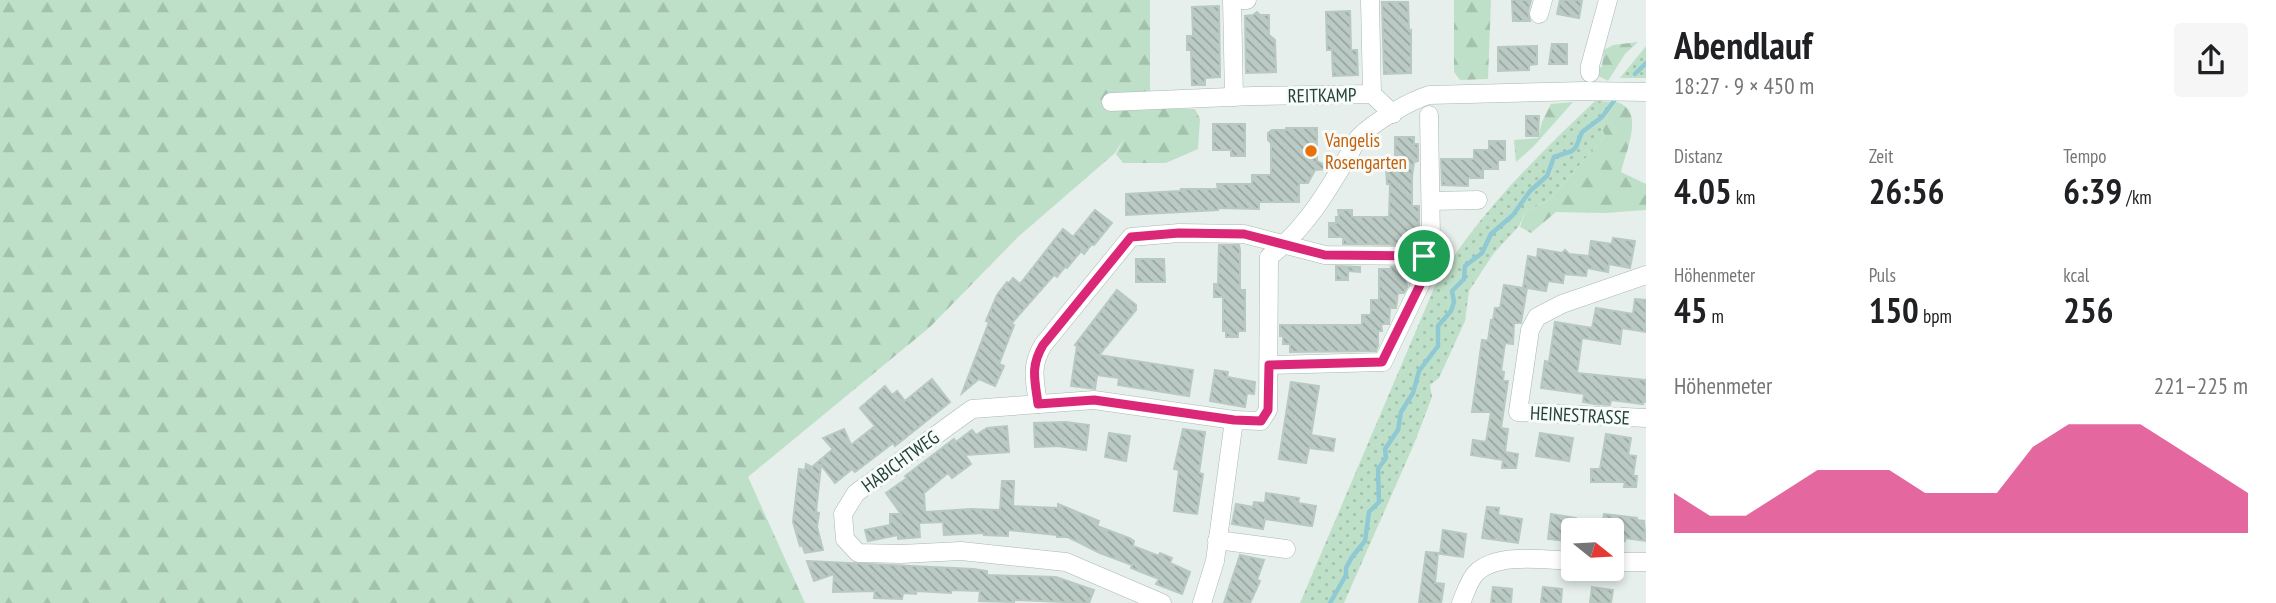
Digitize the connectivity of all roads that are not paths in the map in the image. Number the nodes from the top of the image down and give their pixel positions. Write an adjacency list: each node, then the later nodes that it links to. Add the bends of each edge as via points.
1 (1247, 0): 7 (street, via 1232,0)
2 (1370, 0): 6 (street)
3 (1608, 0): 4 (street)
4 (1590, 73)
5 (1646, 92): 9 (street, via 1429,95)
6 (1372, 94): 7 (street, REITKAMP); 9 (street, REITKAMP)
7 (1234, 97): 8 (street, REITKAMP)
8 (1111, 102)
9 (1394, 114): 13 (street, via 1359,137 1312,215)
10 (1429, 115): 11 (street)
11 (1431, 201): 12 (street); 14 (street, via 1431,240)
12 (1478, 201)
13 (1286, 244): 14 (street, via 1325,255); 16 (street, via 1269,257); 17 (street, via 1244,234 1131,237 1036,357 1033,369)
14 (1424, 256): 16 (street, via 1421,283 1382,362)
15 (1646, 275): 18 (street, HEINESTRASSE, via 1537,317 1530,330 1518,412)
16 (1269, 365): 19 (street, HABICHTWEG, via 1265,416 1255,423)
17 (1038, 404): 19 (street, HABICHTWEG, via 1094,400); 25 (street, HABICHTWEG, via 972,409 856,493 843,514 845,539 858,552 961,551 1066,562)
18 (1646, 418)
19 (1234, 420): 20 (street)
20 (1217, 540): 21 (street); 26 (street)
21 (1286, 549)
22 (1561, 561): 27 (street, via 1491,562 1474,575)
23 (1624, 562): 24 (street)
24 (1646, 562)
25 (1162, 603)
26 (1202, 603)
27 (1461, 603)

